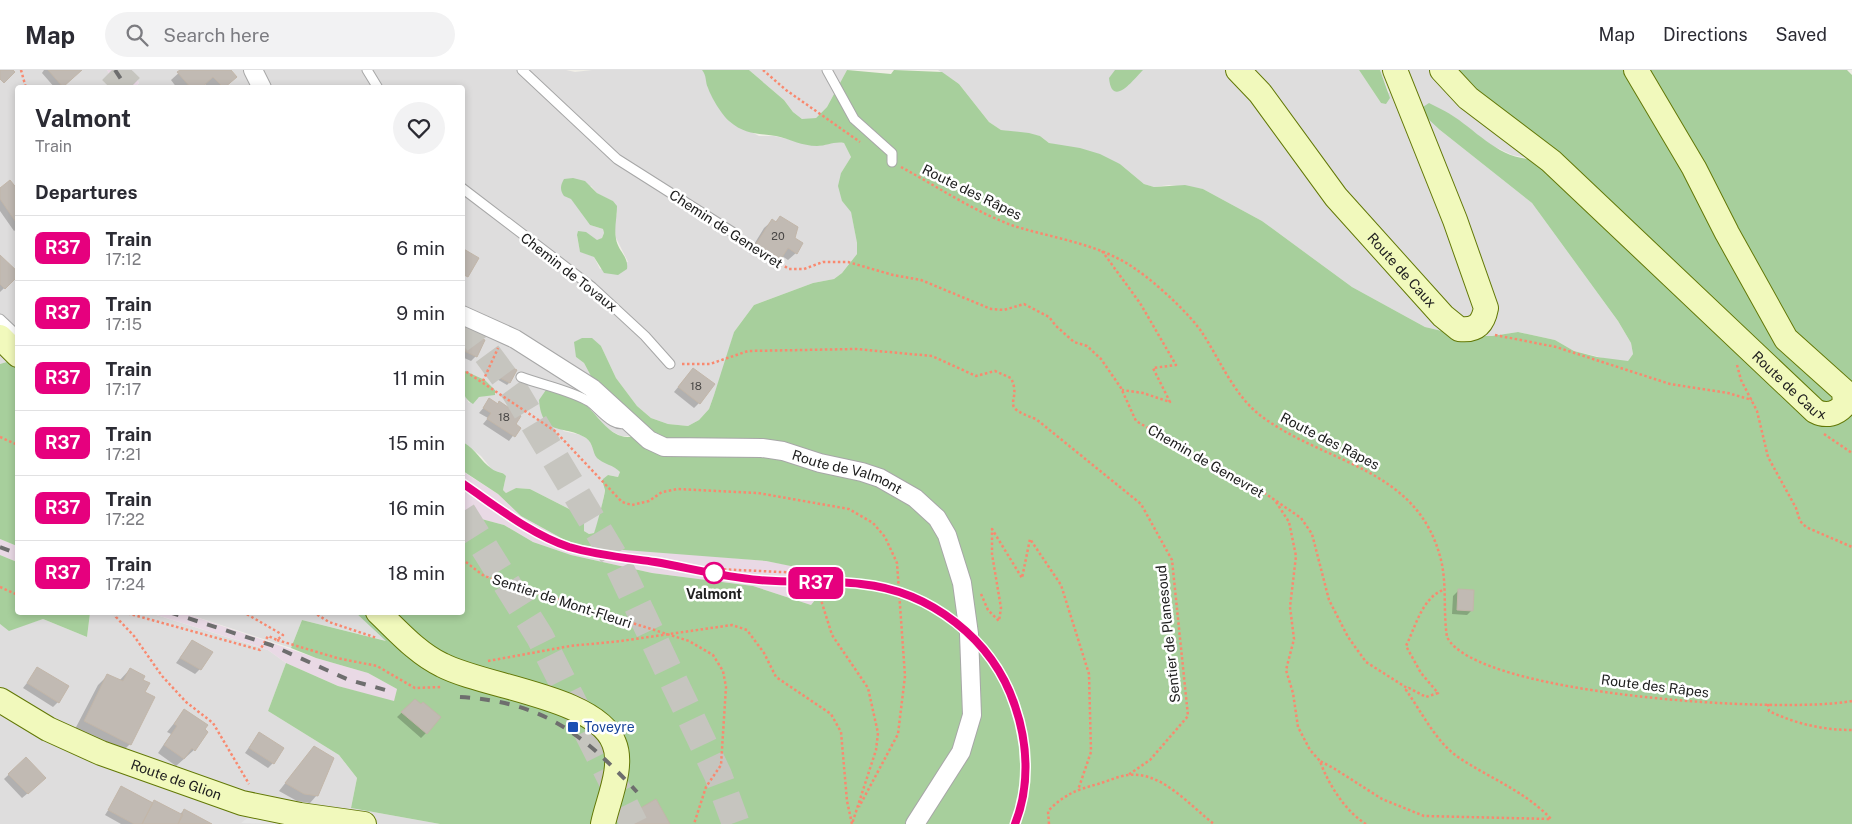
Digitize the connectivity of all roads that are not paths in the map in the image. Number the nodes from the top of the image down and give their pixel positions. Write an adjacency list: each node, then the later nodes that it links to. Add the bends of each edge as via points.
1 (254, 70): 9 (street)
2 (367, 70): 10 (lane)
3 (522, 70): 13 (lane, Chemin de Genevret, via 617,159)
4 (827, 70): 11 (lane, via 854,119 892,154)
5 (1238, 70): 6 (street, Route de Caux, via 1260,93 1336,197 1437,309 1459,329 1472,329 1482,323 1486,308)
6 (1395, 70)
7 (1442, 70): 8 (street, Route de Caux, via 1468,98 1551,161 1815,411 1841,414 1844,391 1786,339 1694,168)
8 (1636, 70)
9 (261, 85)
10 (376, 85)
11 (892, 162)
12 (465, 190): 19 (lane, Chemin de Tovaux, via 592,287 619,310)
13 (738, 235)
14 (465, 316): 21 (street, Route de Valmont, via 515,339 554,363 592,388)
15 (0, 319): 16 (lane)
16 (15, 333)
17 (0, 337): 18 (street)
18 (15, 352)
19 (670, 364)
20 (520, 377): 21 (lane, via 586,400 613,422)
21 (628, 422): 26 (street, Route de Valmont, via 649,440 664,447 762,448 862,472 916,498 936,518 947,535 962,583 970,642 972,715 961,752)
22 (381, 615): 25 (street, via 429,658 465,674 570,707 605,727 617,755)
23 (0, 700): 24 (street, Route de Glion, via 48,729 101,753 242,803)
24 (364, 824)
25 (603, 824)
26 (916, 824)

